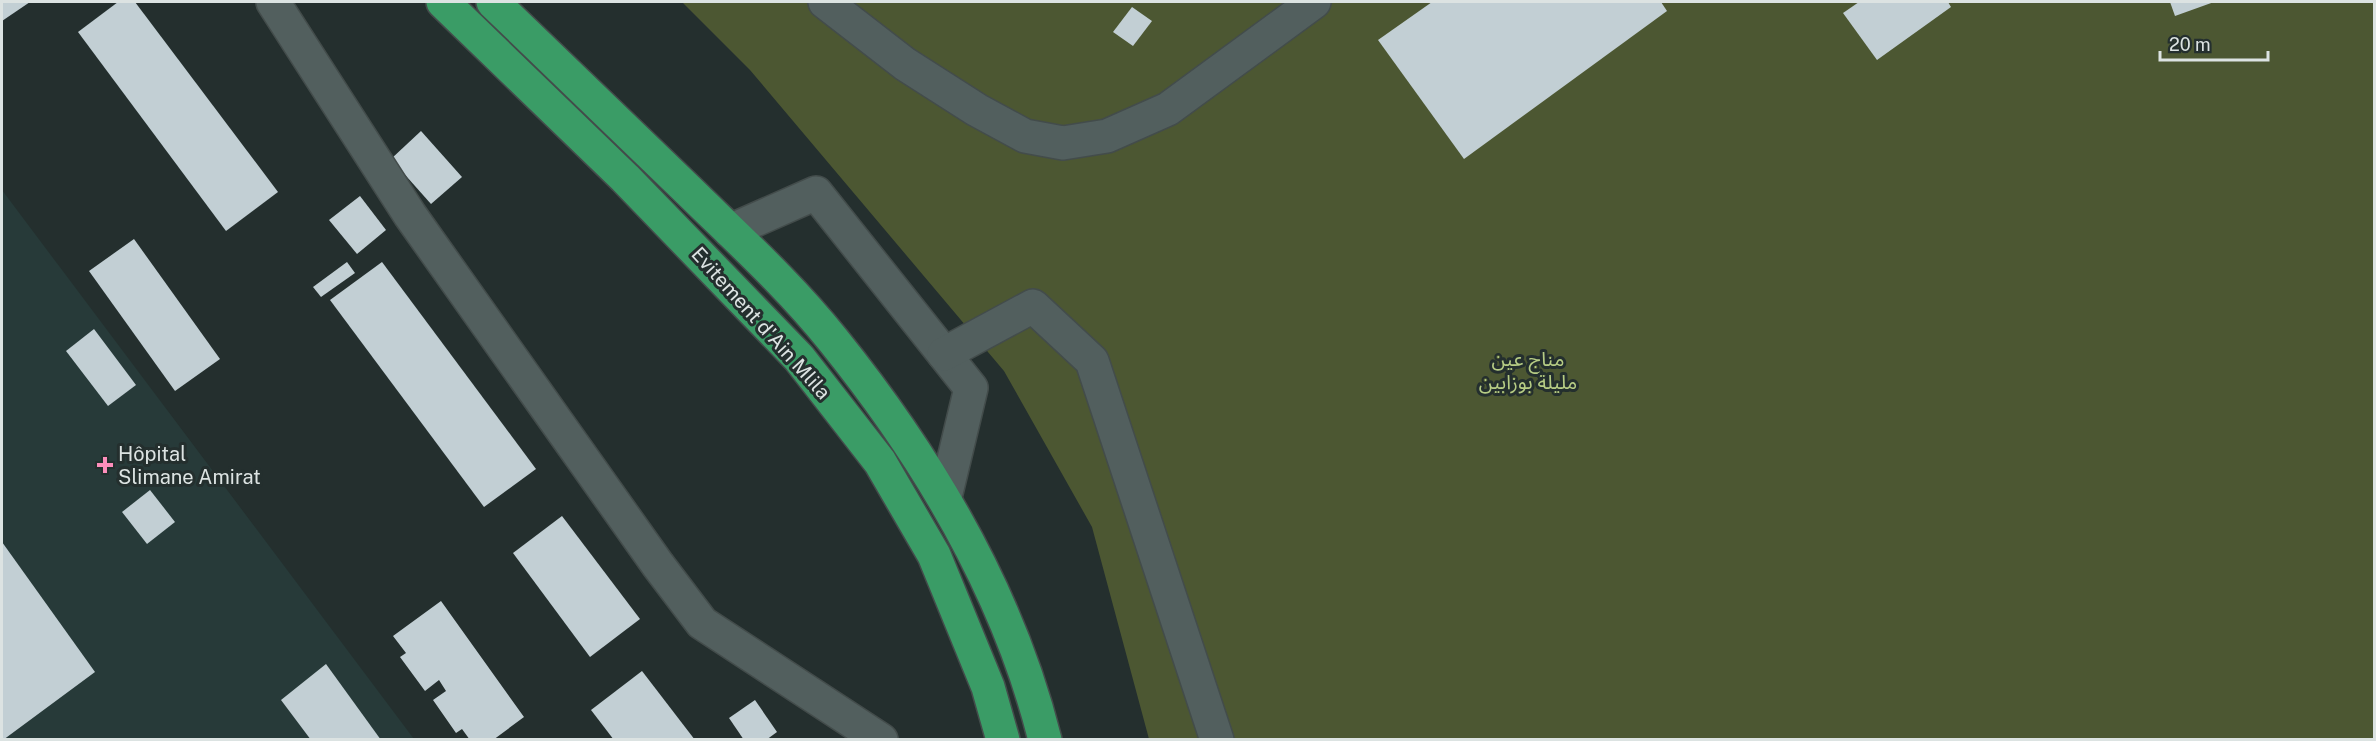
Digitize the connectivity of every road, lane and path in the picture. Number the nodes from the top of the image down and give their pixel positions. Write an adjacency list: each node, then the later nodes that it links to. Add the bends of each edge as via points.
1 (273, 2): 9 (lane, via 410,215 702,623)
2 (443, 2): 10 (highway, Evitement d'Ain Mlila, via 625,178 791,350 880,462 934,555 988,687)
3 (493, 2): 6 (highway, Evitement d'Ain Mlila)
4 (825, 2): 5 (lane, via 905,64 977,110 1025,136 1063,143 1107,136 1168,109)
5 (1314, 2)
6 (730, 231): 7 (lane, via 816,192); 8 (highway, Evitement d'Ain Mlila, via 832,339)
7 (944, 354): 8 (lane, via 971,388); 12 (lane, via 1033,306 1092,361)
8 (945, 497): 11 (highway, Evitement d'Ain Mlila, via 992,587 1033,692)
9 (881, 740)
10 (1003, 740)
11 (1045, 740)
12 (1217, 740)

